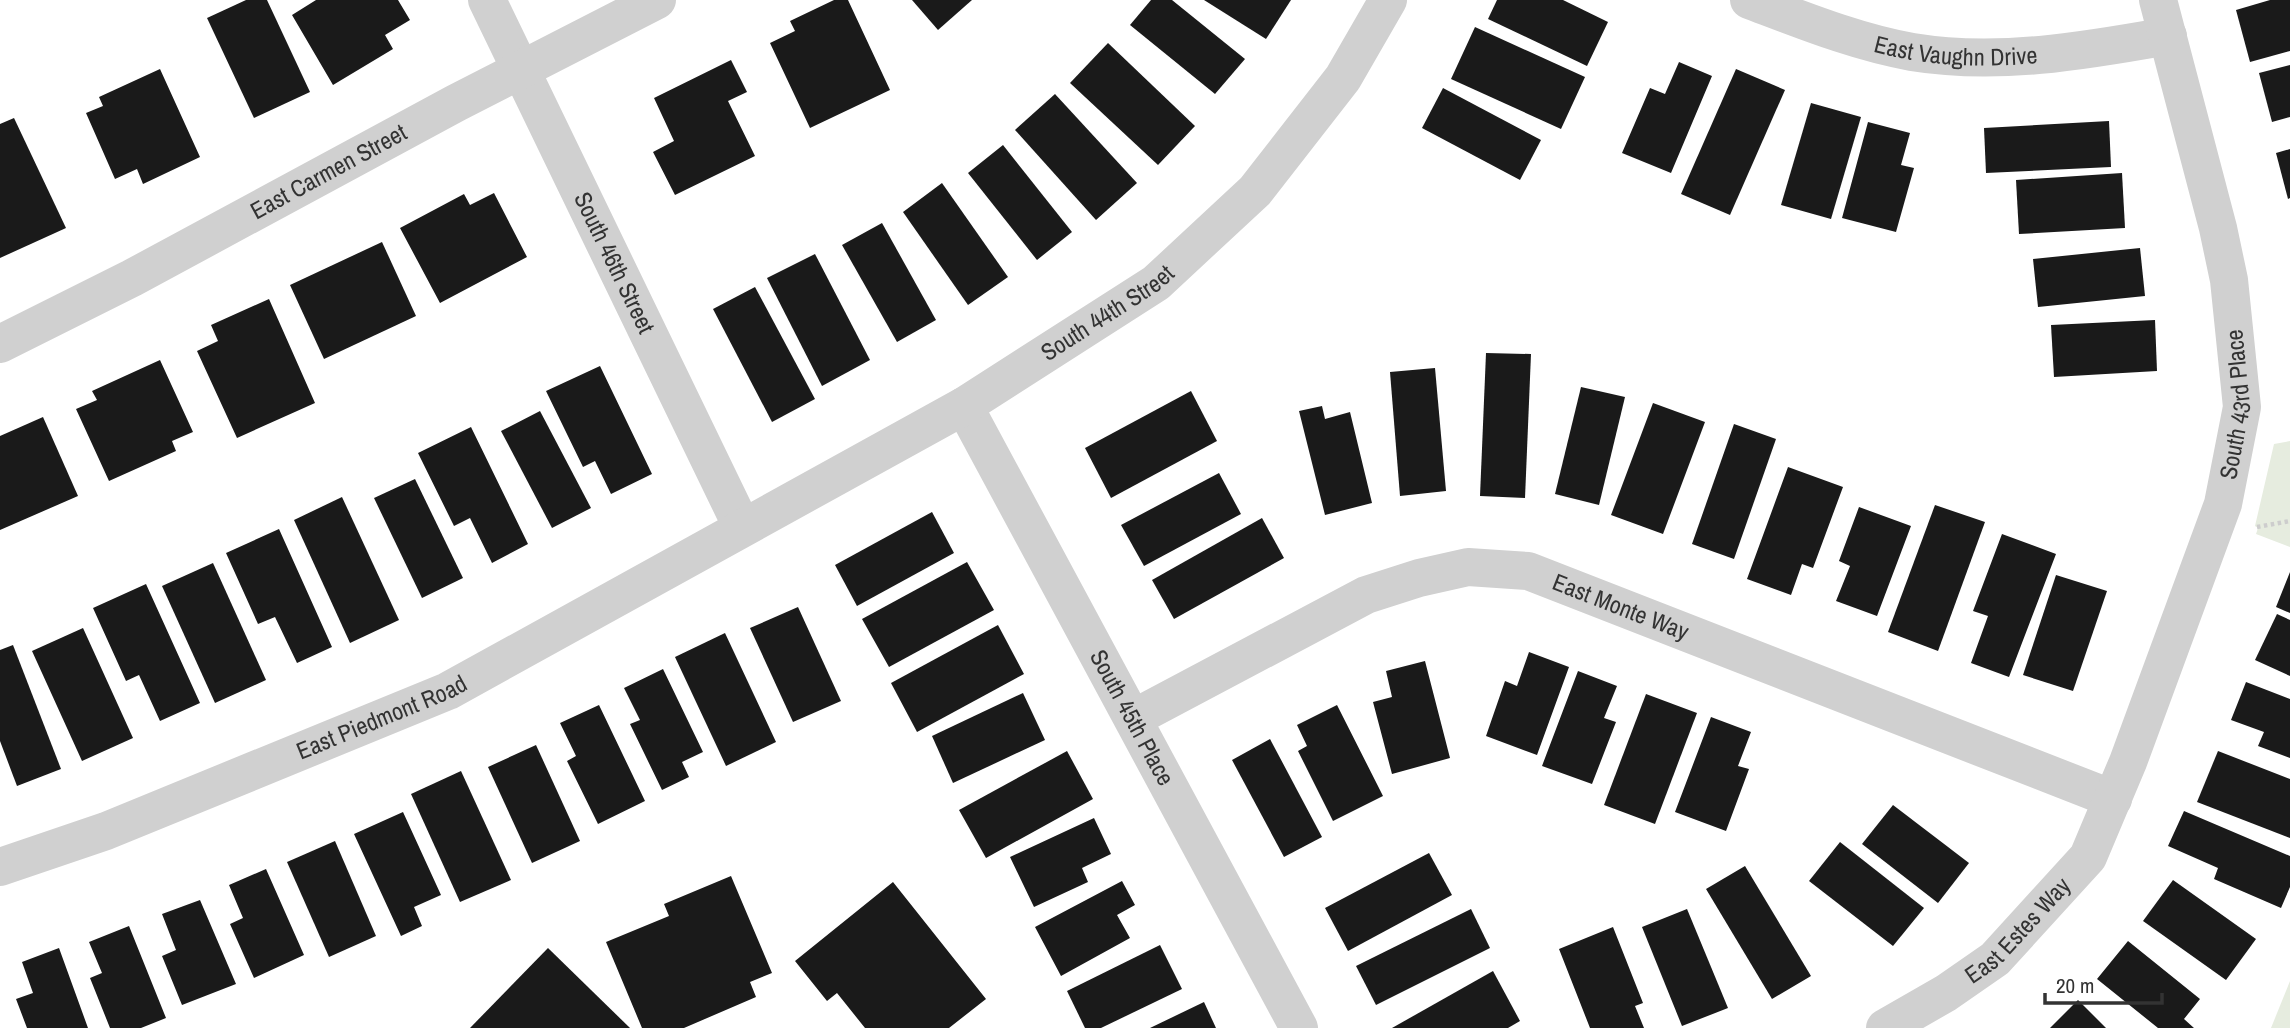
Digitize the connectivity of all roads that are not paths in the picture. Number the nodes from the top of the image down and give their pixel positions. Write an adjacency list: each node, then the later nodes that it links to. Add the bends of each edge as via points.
1 (486, 0): 7 (street, South 46th Street)
2 (657, 0): 7 (street, East Carmen Street)
3 (1388, 0): 9 (street, South 44th Street, via 1343,78 1255,191 1156,284)
4 (1749, 0): 6 (street, East Vaughn Drive, via 1827,29 1912,52 1987,58 2084,51)
5 (2158, 0): 6 (street, South 43rd Place)
6 (2168, 36): 12 (street, South 43rd Place, via 2229,280 2242,407 2223,504)
7 (522, 69): 8 (street, East Carmen Street); 10 (street, South 46th Street)
8 (0, 344)
9 (964, 406): 10 (street, South 44th Street); 11 (street, South 45th Place)
10 (742, 527): 13 (street, East Piedmont Road, via 448,691 106,831)
11 (1134, 718): 12 (street, East Monte Way, via 1366,595 1468,567 1528,571); 14 (street, South 45th Place)
12 (2113, 799): 15 (street, East Estes Way, via 2088,858 1995,959)
13 (0, 867)
14 (1299, 1028)
15 (1885, 1028)

